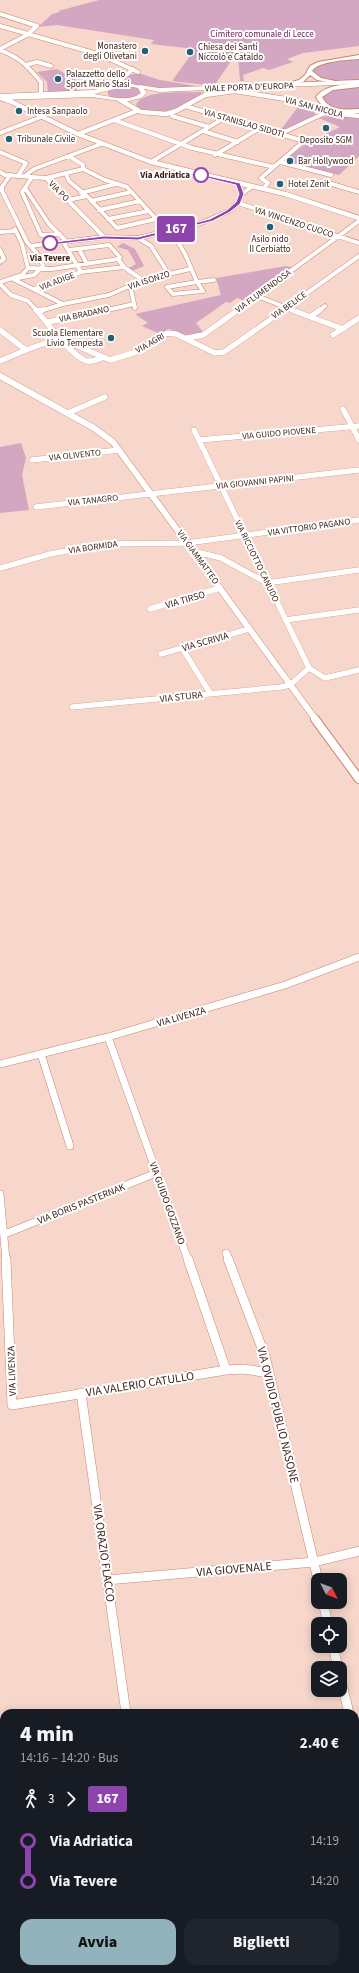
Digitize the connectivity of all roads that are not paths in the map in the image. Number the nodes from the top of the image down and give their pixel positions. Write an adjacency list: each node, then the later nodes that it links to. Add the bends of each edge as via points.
1 (0, 14): 3 (street, via 37,26)
2 (0, 26): 3 (street)
3 (28, 33): 4 (street); 8 (street, via 101,55)
4 (0, 50): 6 (street, via 16,56)
5 (359, 58): 9 (main road, via 320,63 312,67)
6 (26, 65): 7 (street, via 37,62); 19 (street, via 41,82)
7 (51, 66)
8 (133, 69): 10 (street); 10 (street, via 138,72)
9 (310, 72): 12 (main road, via 323,81); 16 (main road, via 301,81)
10 (127, 74): 11 (street)
11 (122, 79): 14 (street); 15 (street)
12 (347, 83): 13 (main road, VIALE PORTA D'EUROPA); 16 (main road, VIALE PORTA D'EUROPA)
13 (359, 84): 22 (main road, VIALE PORTA D'EUROPA, via 160,92); 27 (main road, via 333,88 323,92 319,97 322,103 330,108)
14 (132, 85): 15 (main road, VIALE PORTA D'EUROPA); 17 (main road, VIALE PORTA D'EUROPA)
15 (114, 86): 18 (main road, VIALE PORTA D'EUROPA)
16 (282, 86): 17 (main road, VIALE PORTA D'EUROPA, via 159,90)
17 (140, 88): 22 (main road, via 143,90)
18 (107, 89): 19 (main road, VIALE PORTA D'EUROPA); 21 (main road, via 105,93)
19 (41, 94): 20 (main road, VIALE PORTA D'EUROPA)
20 (0, 97): 21 (main road, VIALE PORTA D'EUROPA); 32 (street)
21 (108, 97): 23 (main road, VIALE PORTA D'EUROPA)
22 (139, 97): 23 (main road, VIALE PORTA D'EUROPA); 26 (street, via 133,103)
23 (120, 100): 26 (street, VIA SAN NICOLA)
24 (185, 106): 25 (street, VIA SAN NICOLA, via 205,95 235,91 298,101); 26 (street, VIA SAN NICOLA, via 166,114 147,113); 33 (street, VIA STANISLAO SIDOTI)
25 (317, 108): 28 (street, VIA SAN NICOLA); 30 (street, via 320,111)
26 (135, 109): 34 (street)
27 (359, 111)
28 (325, 114): 30 (street); 31 (street, VIA SAN NICOLA)
29 (172, 116): 35 (street)
30 (318, 116): 40 (street)
31 (359, 116)
32 (41, 117): 38 (street); 39 (street)
33 (224, 118): 35 (street); 36 (street, VIA STANISLAO SIDOTI)
34 (114, 120): 39 (street); 43 (street)
35 (208, 127): 37 (street)
36 (260, 128): 40 (street, VIA STANISLAO SIDOTI); 41 (street)
37 (203, 131): 41 (street); 43 (street)
38 (0, 133)
39 (78, 134): 42 (street)
40 (280, 134): 48 (street, VIA STANISLAO SIDOTI, via 304,141)
41 (238, 142): 45 (street)
42 (101, 144): 46 (street); 47 (street)
43 (182, 144): 45 (street); 47 (street)
44 (0, 152): 49 (street)
45 (215, 155): 50 (street)
46 (69, 156): 51 (street); 52 (street, via 83,165)
47 (151, 162): 62 (street)
48 (280, 162): 50 (street); 56 (street)
49 (25, 165): 51 (street); 57 (street)
50 (274, 167): 67 (street, via 260,178 268,183)
51 (34, 169): 58 (street)
52 (83, 169): 54 (street); 61 (street)
53 (0, 172): 55 (street, VIA PO)
54 (66, 174): 60 (street); 70 (street)
55 (8, 175): 57 (street, VIA PO); 65 (street)
56 (331, 175)
57 (18, 176): 58 (street, VIA PO)
58 (25, 176): 59 (street, VIA PO)
59 (32, 177): 60 (street, VIA PO); 66 (street)
60 (46, 178): 74 (street, VIA PO)
61 (116, 184): 68 (street, via 127,187); 70 (street)
62 (238, 184): 64 (street); 71 (street)
63 (332, 184): 69 (street)
64 (251, 187): 67 (street); 71 (street)
65 (1, 188): 91 (street)
66 (25, 188): 85 (street, VIA ADIGE, via 49,224); 85 (street, via 22,192 41,235)
67 (263, 189): 81 (street, via 293,196)
68 (131, 192): 75 (street); 76 (street)
69 (359, 192)
70 (81, 193): 72 (street)
71 (242, 194): 77 (street)
72 (87, 196): 74 (street); 75 (street)
73 (0, 197): 83 (street)
74 (68, 200): 87 (street, VIA PO)
75 (91, 201): 78 (street)
76 (140, 201): 78 (street); 79 (street)
77 (238, 203): 82 (street, via 212,220); 86 (street, VIA VINCENZO CUOCO)
78 (99, 210): 80 (street)
79 (149, 211): 80 (street); 80 (street, via 156,219 117,228)
80 (108, 219)
81 (359, 219): 86 (street, VIA FLUMENDOSA)
82 (171, 230): 88 (street); 103 (street, via 177,237)
83 (16, 231): 84 (street); 102 (street)
84 (0, 232)
85 (60, 234): 89 (street, VIA ADIGE)
86 (338, 236): 90 (street, VIA VINCENZO CUOCO); 115 (street, VIA FLUMENDOSA)
87 (104, 237): 88 (street); 89 (street)
88 (138, 238): 105 (street, via 151,246)
89 (66, 241): 91 (street); 93 (street, VIA ADIGE, via 65,245)
90 (359, 243)
91 (30, 246): 100 (street, via 40,257)
92 (79, 249): 93 (street); 96 (street, via 109,245); 98 (street)
93 (69, 250): 99 (street, VIA ADIGE)
94 (0, 252): 97 (street, via 4,259)
95 (359, 256): 118 (street, VIA BELICE)
96 (119, 258): 98 (street); 101 (street)
97 (0, 262)
98 (87, 264): 99 (street)
99 (78, 266): 100 (street, via 52,270); 104 (street, VIA ADIGE)
100 (43, 267): 102 (street); 106 (street, via 39,273)
101 (124, 267): 104 (street); 107 (street)
102 (29, 268): 106 (street)
103 (190, 269): 105 (street, VIA ISONZO); 110 (street)
104 (81, 272): 112 (street, VIA ADIGE)
105 (168, 273): 107 (street, VIA ISONZO)
106 (13, 279): 109 (street); 112 (street)
107 (143, 280): 111 (street, VIA ISONZO)
108 (214, 280): 110 (street)
109 (1, 282): 119 (street, VIA BRADANO, via 11,295 28,302)
110 (196, 282): 110 (street, via 182,285 167,287 173,294 203,291)
111 (130, 285): 113 (street, VIA BRADANO); 114 (street, VIA ISONZO)
112 (35, 289): 116 (street)
113 (132, 292): 114 (street, VIA ISONZO); 122 (street, VIA BRADANO, via 135,306)
114 (109, 295): 116 (street, VIA ISONZO)
115 (257, 296): 118 (street); 127 (street, VIA FLUMENDOSA, via 203,335 191,339)
116 (63, 304): 119 (street, VIA ISONZO)
117 (325, 306): 120 (street)
118 (287, 307): 120 (street); 129 (street, VIA BELICE)
119 (38, 311): 122 (street, VIA BRADANO)
120 (311, 316): 123 (street)
121 (359, 318): 123 (street)
122 (48, 322): 126 (street)
123 (343, 329): 125 (street)
124 (0, 330): 128 (street)
125 (333, 335)
126 (59, 338): 128 (street); 130 (street, VIA AGRI); 130 (street, VIA AGRI, via 84,360)
127 (184, 338): 129 (street, VIA AGRI); 130 (street, VIA AGRI, via 167,333 136,352 110,360)
128 (26, 350): 131 (street)
129 (219, 353)
130 (102, 358)
131 (0, 361)
132 (0, 376): 135 (street, VIA GIAMMATTEO)
133 (105, 396): 135 (street)
134 (343, 408): 137 (street)
135 (68, 413): 141 (street, VIA GIAMMATTEO, via 105,435)
136 (359, 426): 137 (street, VIA GUIDO PIOVENE)
137 (352, 427): 139 (street, VIA GUIDO PIOVENE); 140 (street)
138 (194, 430): 139 (street, VIA RICCIOTTO CANUDO)
139 (199, 440): 144 (street, VIA RICCIOTTO CANUDO)
140 (359, 440)
141 (119, 450): 142 (street, VIA OLIVENTO); 145 (street, VIA GIAMMATTEO)
142 (32, 460)
143 (359, 470): 144 (street, VIA GIOVANNI PAPINI)
144 (221, 486): 145 (street, VIA GIOVANNI PAPINI); 148 (street, VIA RICCIOTTO CANUDO)
145 (150, 494): 146 (street, VIA TANAGRO); 149 (street, VIA GIAMMATTEO)
146 (36, 507)
147 (359, 520): 148 (street, VIA VITTORIO PAGANO)
148 (245, 535): 149 (street, VIA VITTORIO PAGANO); 153 (street, VIA RICCIOTTO CANUDO)
149 (187, 543): 150 (street, VIA GIAMMATTEO); 151 (street, VIA BORMIDA, via 106,544 50,554)
150 (193, 551): 153 (street, via 221,558); 154 (street, VIA GIAMMATTEO)
151 (0, 568)
152 (359, 570): 153 (street)
153 (267, 583): 157 (street, VIA RICCIOTTO CANUDO)
154 (220, 588): 155 (street, VIA TIRSO); 158 (street, VIA GIAMMATTEO)
155 (150, 609)
156 (359, 610): 157 (street)
157 (285, 620): 161 (street, VIA RICCIOTTO CANUDO)
158 (249, 629): 159 (street, VIA SCRIVIA); 163 (street, VIA GIAMMATTEO)
159 (182, 648): 160 (street, VIA SCRIVIA); 164 (street)
160 (161, 654)
161 (309, 668): 162 (street, via 325,678); 163 (street)
162 (359, 670)
163 (290, 685): 164 (street, VIA STURA); 166 (street, VIA GIAMMATTEO)
164 (210, 693): 165 (street, VIA STURA)
165 (72, 707)
166 (359, 779)
167 (359, 957): 168 (street, VIA LIVENZA, via 286,985)
168 (108, 1038): 169 (street, VIA LIVENZA); 172 (street, VIA GUIDO GOZZANO)
169 (40, 1054): 170 (street, VIA LIVENZA); 171 (street)
170 (0, 1064)
171 (70, 1146)
172 (156, 1172): 174 (street, VIA BORIS PASTERNAK); 177 (street, VIA GUIDO GOZZANO)
173 (0, 1194): 174 (street, VIA LIVENZA)
174 (5, 1234): 176 (street, VIA LIVENZA)
175 (226, 1252): 178 (street, VIA OVIDIO PUBLIO NASONE)
176 (3, 1265): 180 (street, VIA LIVENZA)
177 (226, 1370): 178 (street, VIA VALERIO CATULLO, via 244,1369); 179 (street, VIA VALERIO CATULLO)
178 (269, 1373): 182 (street, VIA OVIDIO PUBLIO NASONE)
179 (81, 1394): 180 (street, VIA VALERIO CATULLO); 184 (street, VIA ORAZIO FLACCO)
180 (12, 1405)
181 (359, 1550): 182 (street, VIA GIOVENALE)
182 (314, 1562): 183 (street, VIA OVIDIO PUBLIO NASONE); 184 (street, VIA GIOVENALE)
183 (316, 1573)
184 (107, 1580): 186 (street, VIA ORAZIO FLACCO)
185 (345, 1697): 187 (street)
186 (125, 1709)
187 (347, 1709)

